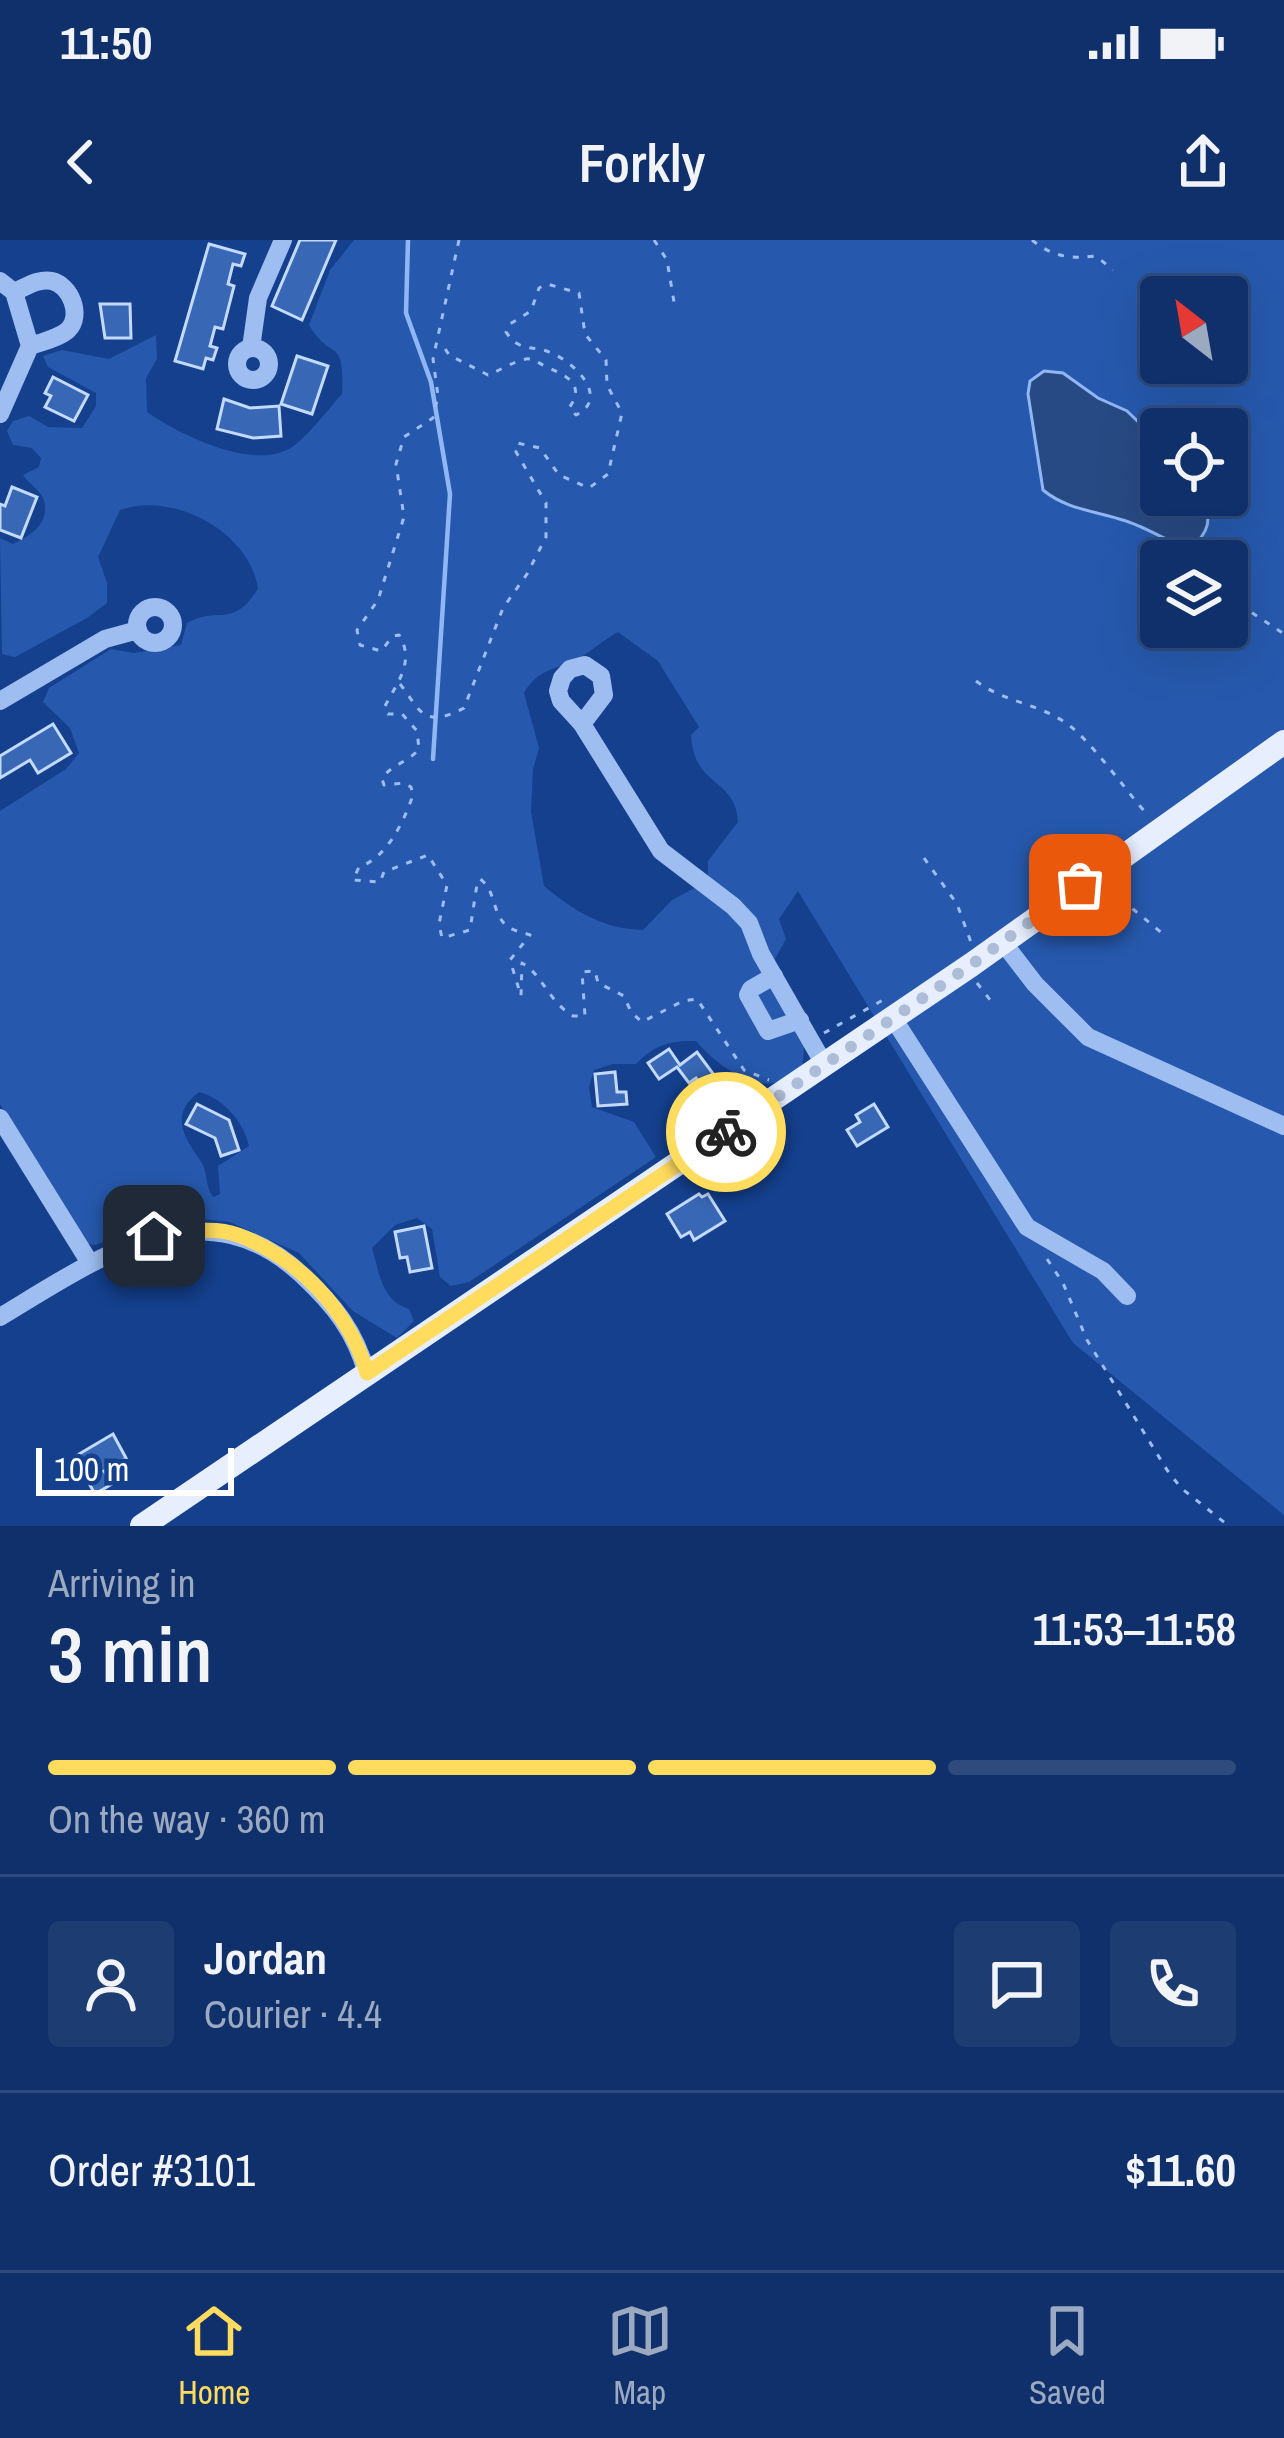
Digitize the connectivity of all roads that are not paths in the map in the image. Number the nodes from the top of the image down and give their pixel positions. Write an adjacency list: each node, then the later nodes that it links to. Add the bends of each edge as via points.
1 (280, 241): 4 (street)
2 (7, 286): 3 (street); 3 (street, via 44,280 69,292 68,329)
3 (31, 346): 5 (street)
4 (250, 348)
5 (0, 414)
6 (138, 629): 7 (street)
7 (1, 698)
8 (582, 724): 11 (street, via 648,836 749,923)
9 (1284, 742): 10 (main road)
10 (1002, 941): 12 (main road); 16 (street, via 1088,1037)
11 (774, 976): 13 (street); 13 (street, via 748,995 760,1022 768,1031)
12 (893, 1018): 14 (main road); 18 (street, via 1027,1227 1103,1271)
13 (800, 1020): 14 (street)
14 (819, 1053): 20 (main road)
15 (0, 1118): 17 (street)
16 (1284, 1126)
17 (90, 1263): 19 (street); 20 (street, via 154,1236 236,1234 292,1265 336,1306)
18 (1127, 1296)
19 (0, 1317)
20 (367, 1373): 21 (main road)
21 (142, 1526)

